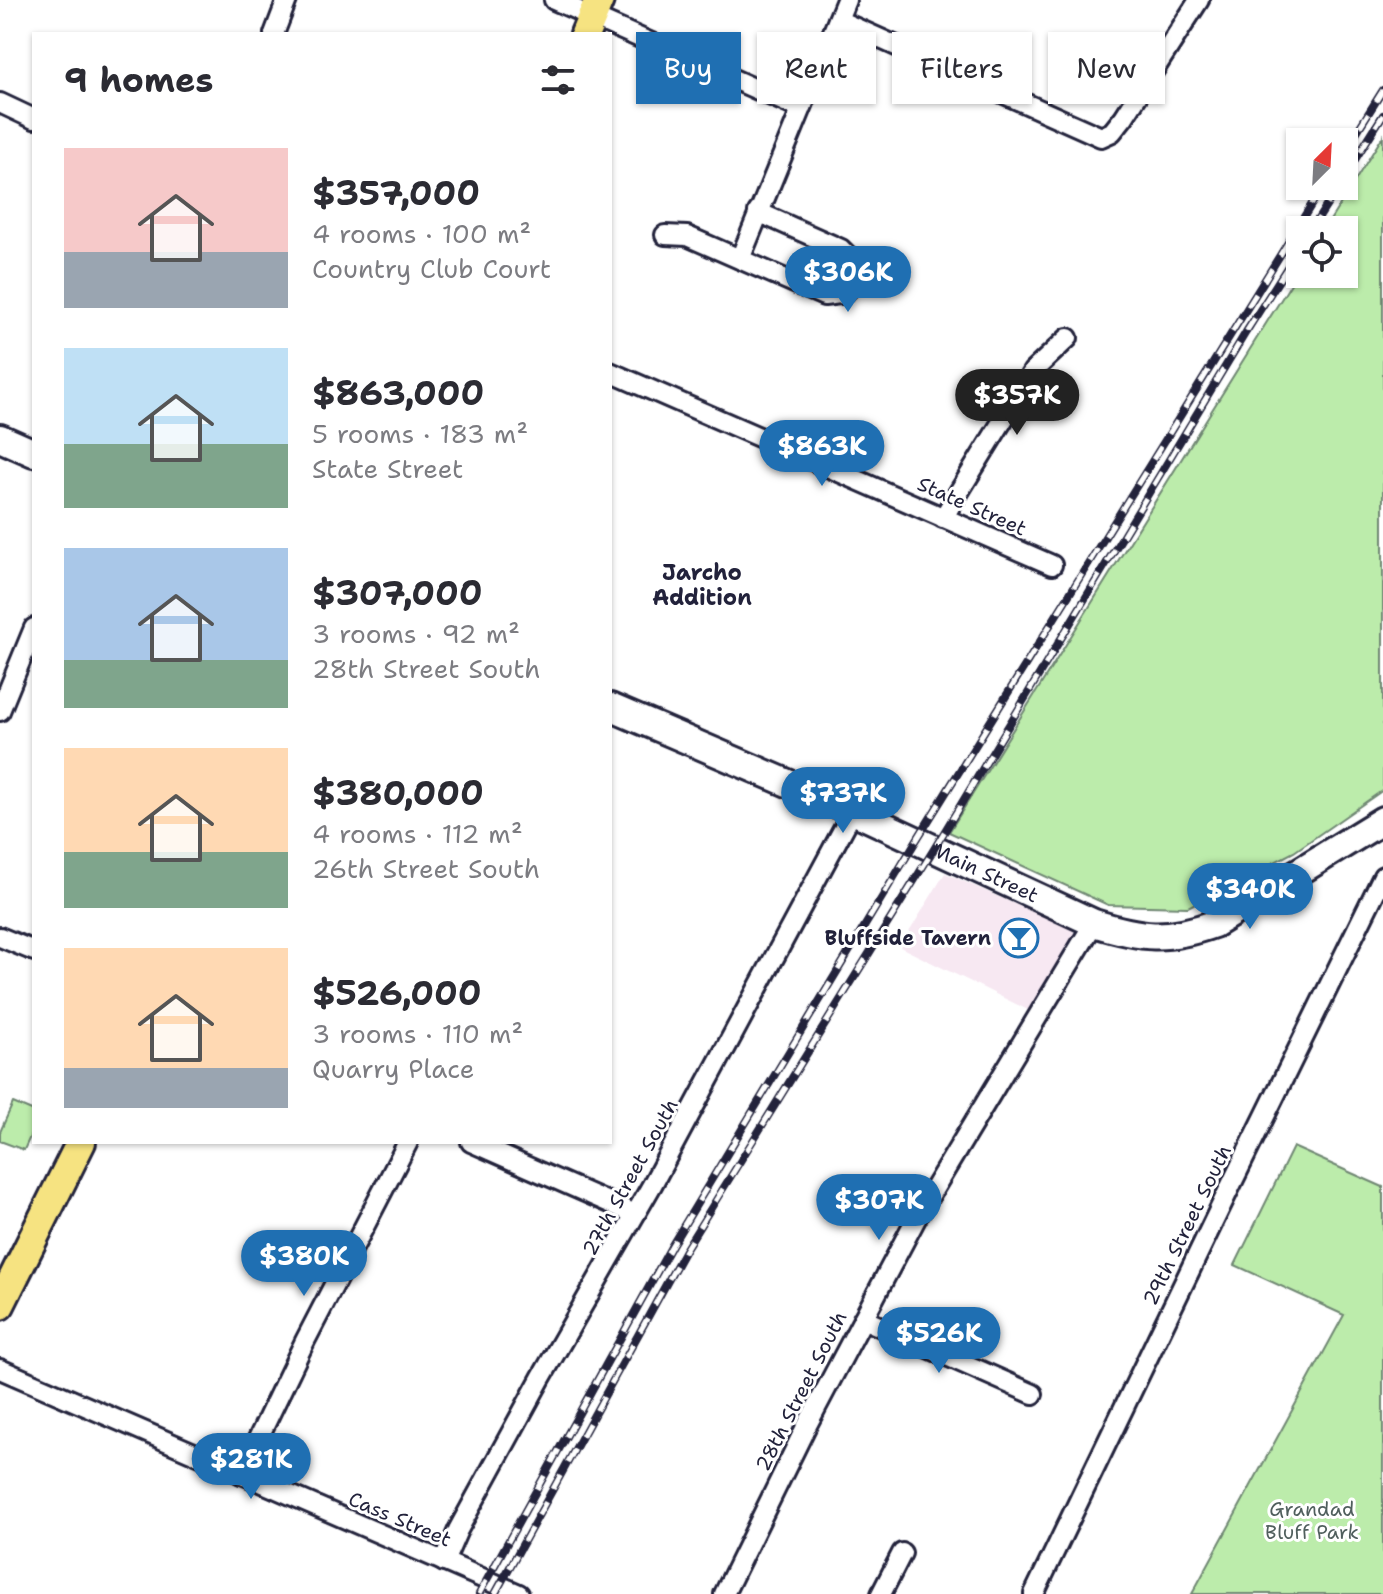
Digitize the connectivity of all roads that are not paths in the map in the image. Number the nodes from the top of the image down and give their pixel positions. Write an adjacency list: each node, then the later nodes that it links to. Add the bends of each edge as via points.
1 (287, 0): 7 (street)
2 (554, 0): 5 (street)
3 (846, 0): 6 (street)
4 (1199, 0): 6 (street, via 1124,117 1101,137)
5 (592, 17): 9 (street)
6 (838, 20): 9 (street)
7 (275, 32)
8 (0, 103): 10 (street)
9 (801, 109): 11 (street)
10 (32, 118)
11 (758, 212): 13 (street); 13 (street, via 841,249 856,275 846,291 824,296)
12 (665, 235): 13 (street, via 687,236)
13 (740, 259)
14 (1068, 338): 18 (street, via 1033,371)
15 (612, 373): 18 (street, State Street)
16 (0, 438): 17 (street)
17 (32, 452)
18 (943, 518): 19 (street, State Street)
19 (1052, 565)
20 (32, 633): 21 (street)
21 (0, 711)
22 (612, 711): 23 (street, Main Street)
23 (853, 811): 26 (street, Main Street); 32 (street, 27th Street South)
24 (1383, 820): 26 (street, Main Street, via 1214,924 1189,933 1144,936)
25 (1383, 876): 43 (street, 29th Street South)
26 (1094, 923): 34 (street, 28th Street South, via 918,1215)
27 (0, 937): 28 (street)
28 (32, 950)
29 (80, 1144): 33 (main road)
30 (407, 1144): 37 (street)
31 (476, 1144): 32 (street)
32 (635, 1214): 39 (street, 27th Street South)
33 (0, 1305)
34 (863, 1319): 36 (street); 41 (street, 28th Street South)
35 (0, 1369): 37 (street, Cass Street)
36 (1033, 1394)
37 (241, 1474): 39 (street, Cass Street)
38 (902, 1553): 42 (street)
39 (444, 1562): 40 (street, Cass Street)
40 (519, 1594)
41 (724, 1594)
42 (881, 1594)
43 (1034, 1594)

